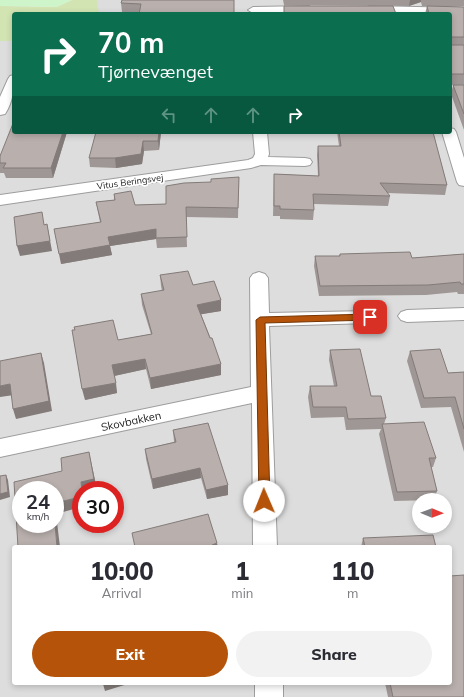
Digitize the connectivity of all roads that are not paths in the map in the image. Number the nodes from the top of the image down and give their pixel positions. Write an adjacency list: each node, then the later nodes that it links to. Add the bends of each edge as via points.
1 (464, 4): 2 (street)
2 (410, 7): 5 (street); 6 (street)
3 (253, 8): 4 (street)
4 (321, 9)
5 (358, 9)
6 (464, 11)
7 (12, 84): 10 (street)
8 (452, 89): 9 (street)
9 (464, 89)
10 (0, 111)
11 (452, 133): 14 (street)
12 (260, 134): 15 (street, via 262,154)
13 (449, 134): 17 (street)
14 (464, 134)
15 (259, 161): 16 (street, Vitus Beringsvej); 18 (street, Vitus Beringsvej)
16 (305, 162)
17 (464, 182)
18 (0, 200)
19 (259, 278): 23 (street)
20 (464, 314): 21 (street)
21 (407, 316)
22 (370, 317): 23 (street)
23 (260, 320): 24 (street)
24 (261, 393): 25 (street, Skovbakken); 26 (street)
25 (0, 448)
26 (265, 545)
27 (269, 685): 28 (street)
28 (269, 697)

